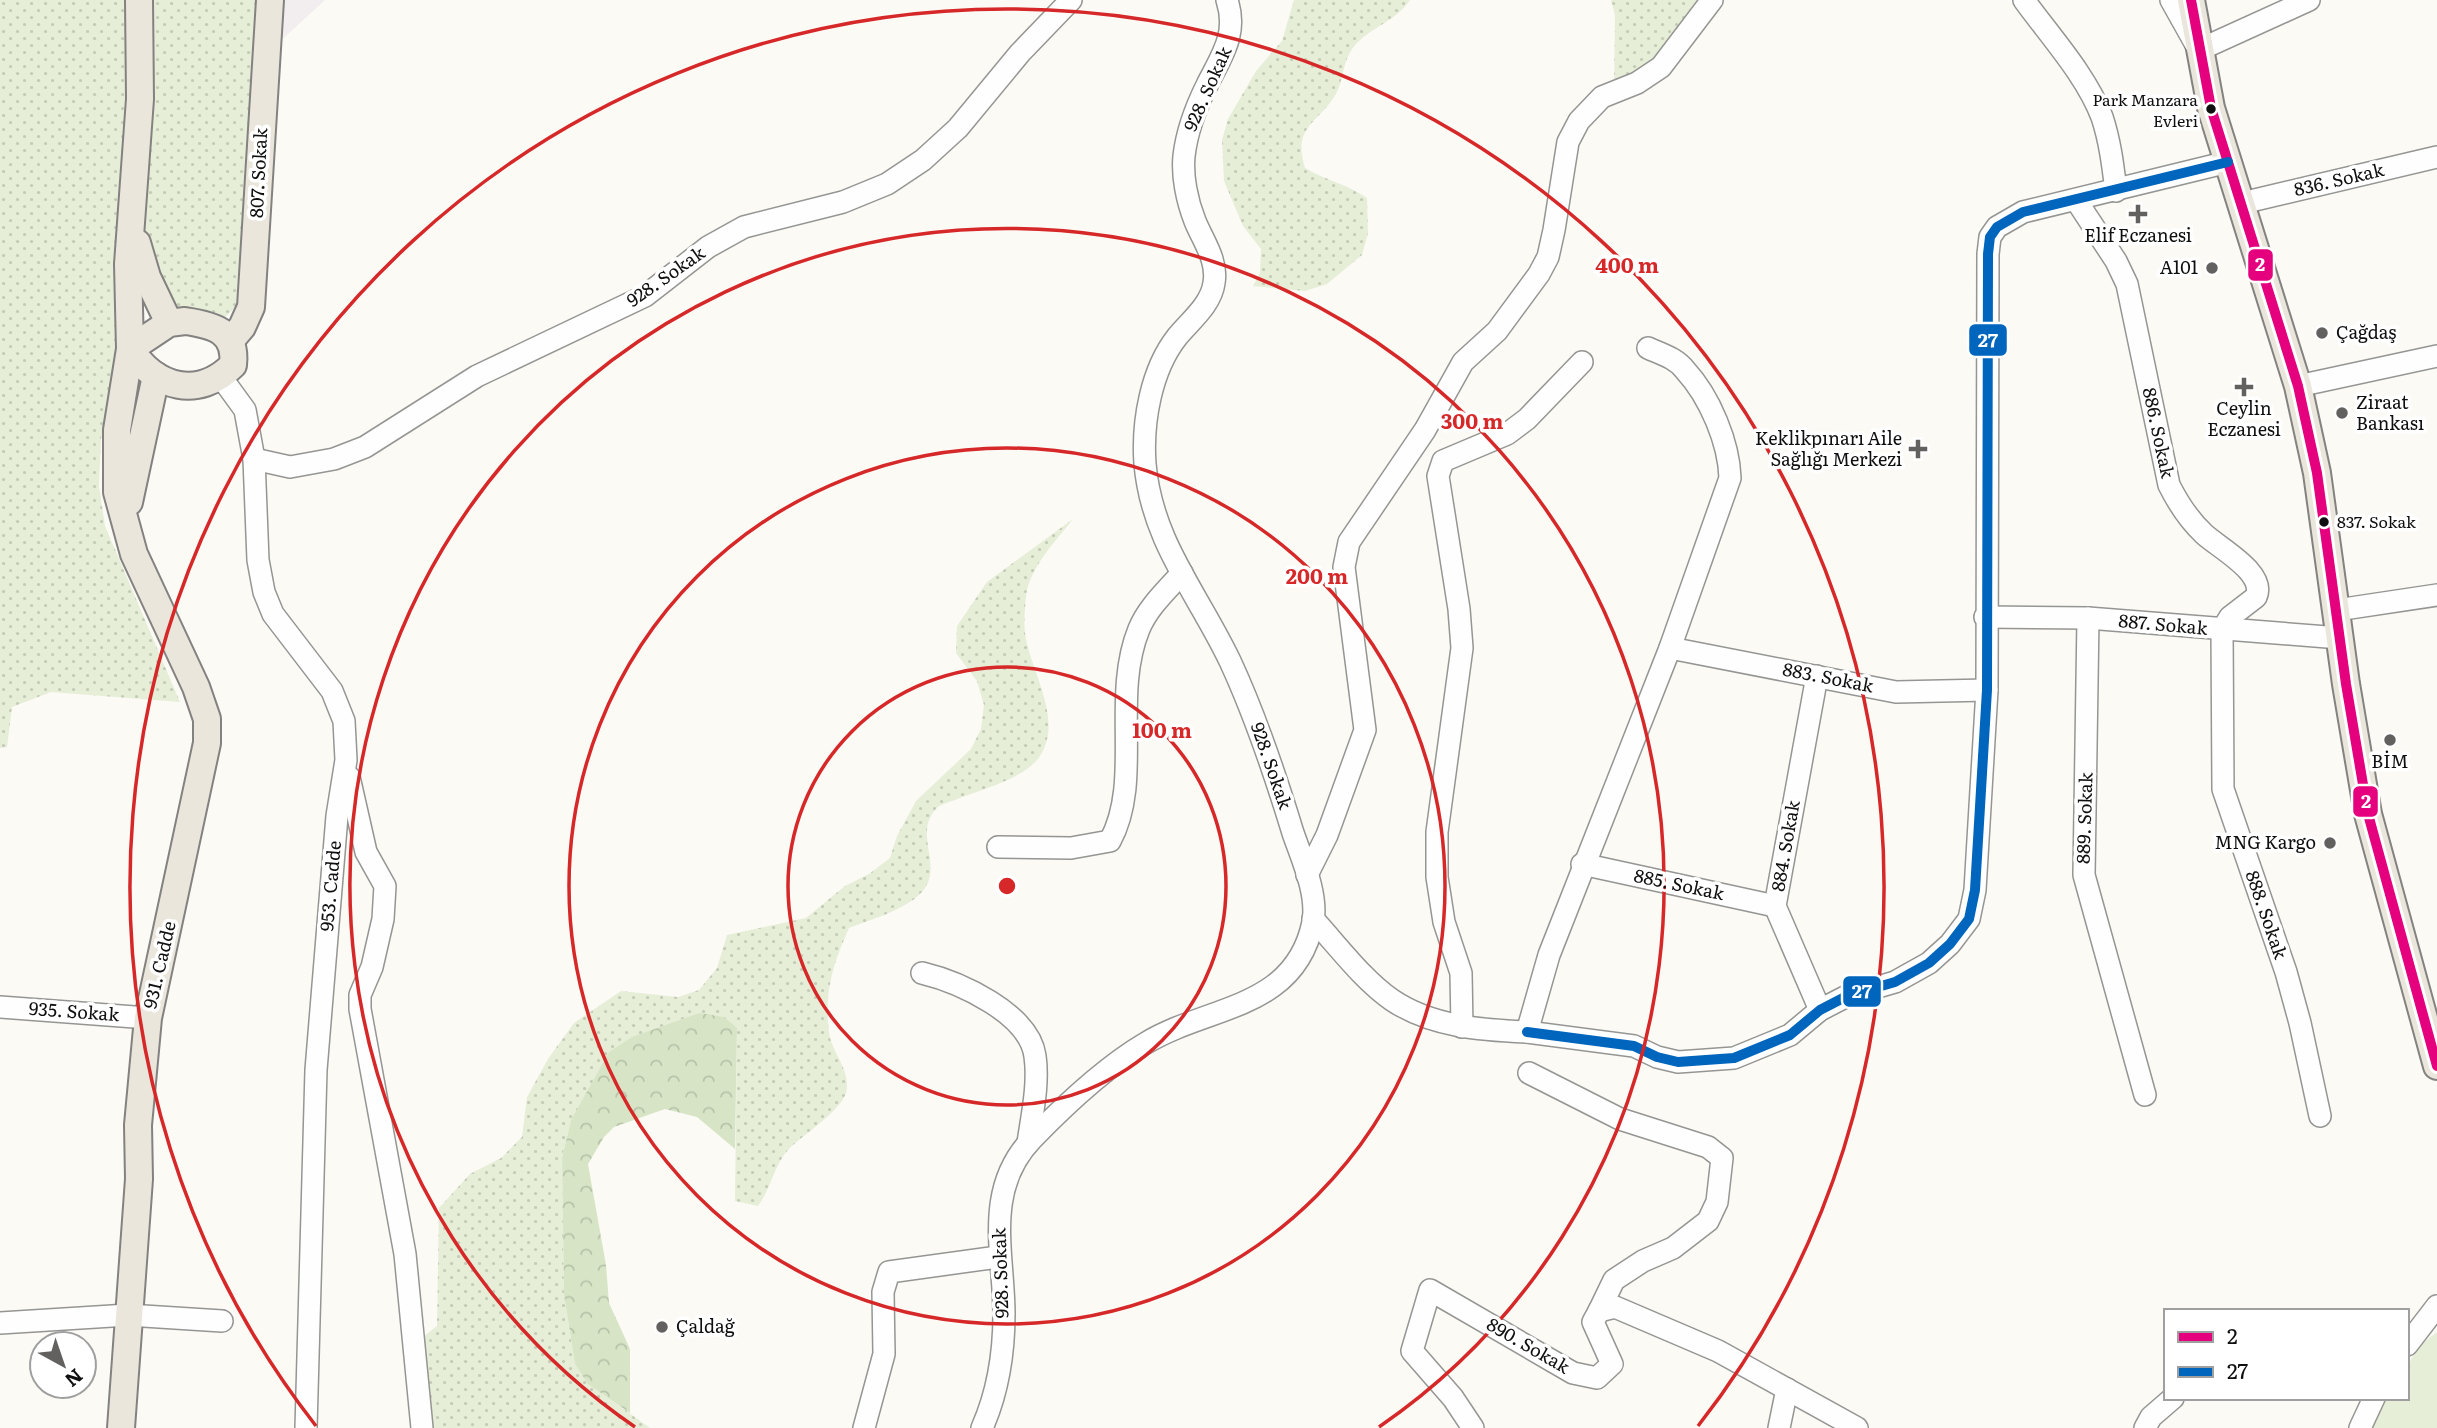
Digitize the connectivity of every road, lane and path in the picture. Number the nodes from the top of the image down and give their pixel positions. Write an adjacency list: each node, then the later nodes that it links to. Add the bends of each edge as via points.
1 (139, 0): 16 (main road, 931. Cadde, via 140,99)
2 (270, 0): 18 (main road, 807. Sokak, via 251,307)
3 (1071, 0): 27 (street, 928. Sokak, via 958,128 887,184 843,202 744,227 708,247 645,296 477,376 365,447 334,460 290,467)
4 (1227, 0): 30 (street, 928. Sokak, via 1233,28 1187,134 1183,163 1194,219 1215,268 1214,289 1164,355 1153,380 1145,459 1163,540)
5 (1712, 0): 26 (street, via 1661,67 1602,97 1579,121 1568,142 1554,230 1543,266 1497,331 1463,362)
6 (2024, 0): 13 (street, via 2101,115)
7 (2171, 0): 10 (street)
8 (2191, 0): 10 (main road)
9 (2309, 0): 10 (street)
10 (2200, 50): 12 (main road)
11 (2437, 157): 15 (street, 836. Sokak)
12 (2228, 162): 13 (street); 15 (main road)
13 (2116, 191): 14 (street)
14 (2076, 200): 33 (street, via 2005,219 1990,237); 35 (street, 886. Sokak, via 2127,284 2169,485 2182,510 2256,581 2256,597 2230,617)
15 (2242, 203): 25 (main road)
16 (131, 222): 17 (main road, via 147,277); 20 (main road, 931. Cadde)
17 (169, 323): 18 (main road, via 216,327); 20 (main road)
18 (230, 341): 24 (main road, via 233,365)
19 (1648, 348): 37 (street, via 1686,370 1729,455 1730,478)
20 (130, 349): 23 (main road, via 143,368); 29 (main road, 931. Cadde, via 117,430 117,492)
21 (2437, 356): 25 (street)
22 (1582, 362): 28 (street, via 1507,434)
23 (156, 376): 24 (main road, via 185,386); 29 (main road, 931. Cadde)
24 (221, 377): 27 (street, 953. Cadde, via 245,410)
25 (2298, 386): 32 (main road, via 2317,473)
26 (1415, 444): 28 (street); 43 (street, via 1349,542 1344,567 1365,730 1327,835)
27 (254, 459): 40 (street, 953. Cadde, via 258,560 264,592 273,614 332,691 344,721)
28 (1443, 461): 50 (street, via 1438,476 1462,648 1437,832 1437,877 1441,912 1461,973)
29 (125, 521): 49 (main road, 931. Cadde, via 134,554 196,687 206,719 207,743 198,793)
30 (1182, 573): 41 (street, via 1140,627 1128,661 1122,804 1110,841 1071,848); 43 (street, 928. Sokak, via 1229,658 1260,728)
31 (2437, 595): 32 (street)
32 (2337, 610): 36 (main road)
33 (1986, 617): 34 (street, 887. Sokak); 39 (street)
34 (2088, 618): 35 (street, 887. Sokak); 54 (street, 889. Sokak, via 2084,875)
35 (2222, 630): 36 (street, 887. Sokak); 55 (street, 888. Sokak, via 2223,789 2286,972)
36 (2340, 638): 52 (main road, via 2368,814)
37 (1670, 648): 38 (street, 883. Sokak); 42 (street)
38 (1817, 676): 39 (street, 883. Sokak, via 1896,692); 44 (street, 884. Sokak)
39 (1987, 691): 48 (street, via 1975,890 1969,919 1929,963 1895,982 1846,996)
40 (346, 760): 69 (street, 953. Cadde, via 337,816 316,1070); 70 (street, via 366,852 385,886 383,919 360,1009 405,1254)
41 (998, 847)
42 (1583, 864): 44 (street, 885. Sokak); 51 (street)
43 (1307, 875): 45 (street, 928. Sokak)
44 (1775, 906): 48 (street, 884. Sokak)
45 (1313, 919): 50 (street, via 1392,1000); 56 (street, 928. Sokak, via 1294,966 1270,989 1245,1004 1148,1042 1110,1069)
46 (922, 973): 56 (street, via 971,989 1022,1031 1035,1054)
47 (0, 1007): 49 (street, 935. Sokak)
48 (1820, 1010): 51 (street, via 1790,1035 1756,1051 1712,1061 1678,1062 1634,1046)
49 (149, 1018): 61 (main road, 931. Cadde)
50 (1462, 1027): 51 (street)
51 (1527, 1032)
52 (2437, 1066)
53 (1529, 1073): 59 (street, via 1620,1119 1708,1147 1722,1158 1717,1202 1709,1221 1673,1248 1614,1280)
54 (2145, 1095)
55 (2320, 1116)
56 (1028, 1143): 57 (street, 928. Sokak, via 1015,1162 1000,1206)
57 (998, 1256): 71 (street, via 889,1272 883,1292 884,1354); 72 (street, 928. Sokak, via 1004,1311 1002,1356 996,1391)
58 (2437, 1306): 60 (street); 64 (street)
59 (1600, 1311): 65 (street, via 1615,1307 1718,1351); 73 (street, 890. Sokak, via 1593,1322 1612,1364 1597,1378 1573,1373 1430,1290 1412,1351)
60 (2409, 1314)
61 (128, 1315): 62 (street); 63 (street); 68 (main road, 931. Cadde)
62 (222, 1321)
63 (0, 1324)
64 (2409, 1342)
65 (1787, 1390): 74 (street); 75 (street)
66 (2171, 1400): 76 (street)
67 (2373, 1400): 77 (street)
68 (121, 1428)
69 (306, 1428)
70 (422, 1428)
71 (864, 1428)
72 (982, 1428)
73 (1473, 1428)
74 (1779, 1428)
75 (1857, 1428)
76 (2145, 1428)
77 (2360, 1428)

